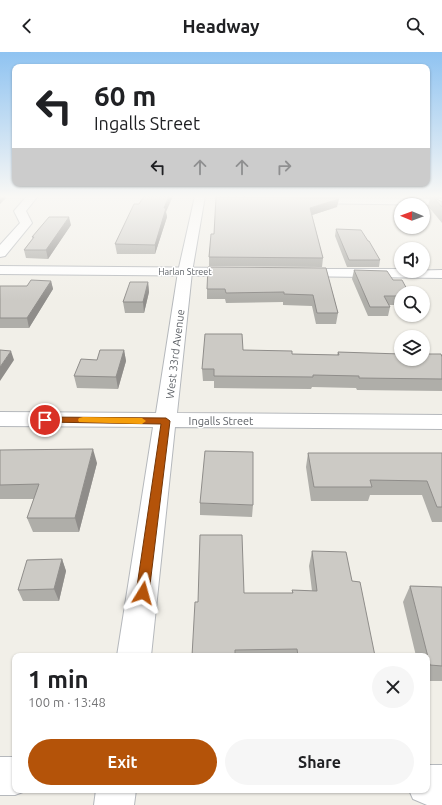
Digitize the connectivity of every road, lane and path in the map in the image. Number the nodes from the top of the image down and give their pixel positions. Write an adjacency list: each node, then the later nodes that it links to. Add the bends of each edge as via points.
1 (19, 231): 3 (street)
2 (195, 231): 5 (street, West 33rd Avenue)
3 (0, 253)
4 (0, 270): 5 (street, Harlan Street)
5 (185, 272): 6 (street, Harlan Street); 10 (street, West 33rd Avenue)
6 (249, 272)
7 (281, 273): 8 (street)
8 (442, 274)
9 (0, 419): 10 (street, Ingalls Street)
10 (166, 421): 11 (street, Ingalls Street); 12 (street, West 33rd Avenue)
11 (442, 422)
12 (134, 653)
13 (0, 776): 14 (street)
14 (12, 776)
15 (430, 785): 16 (street)
16 (442, 785)
17 (116, 793): 18 (street)
18 (114, 805)

